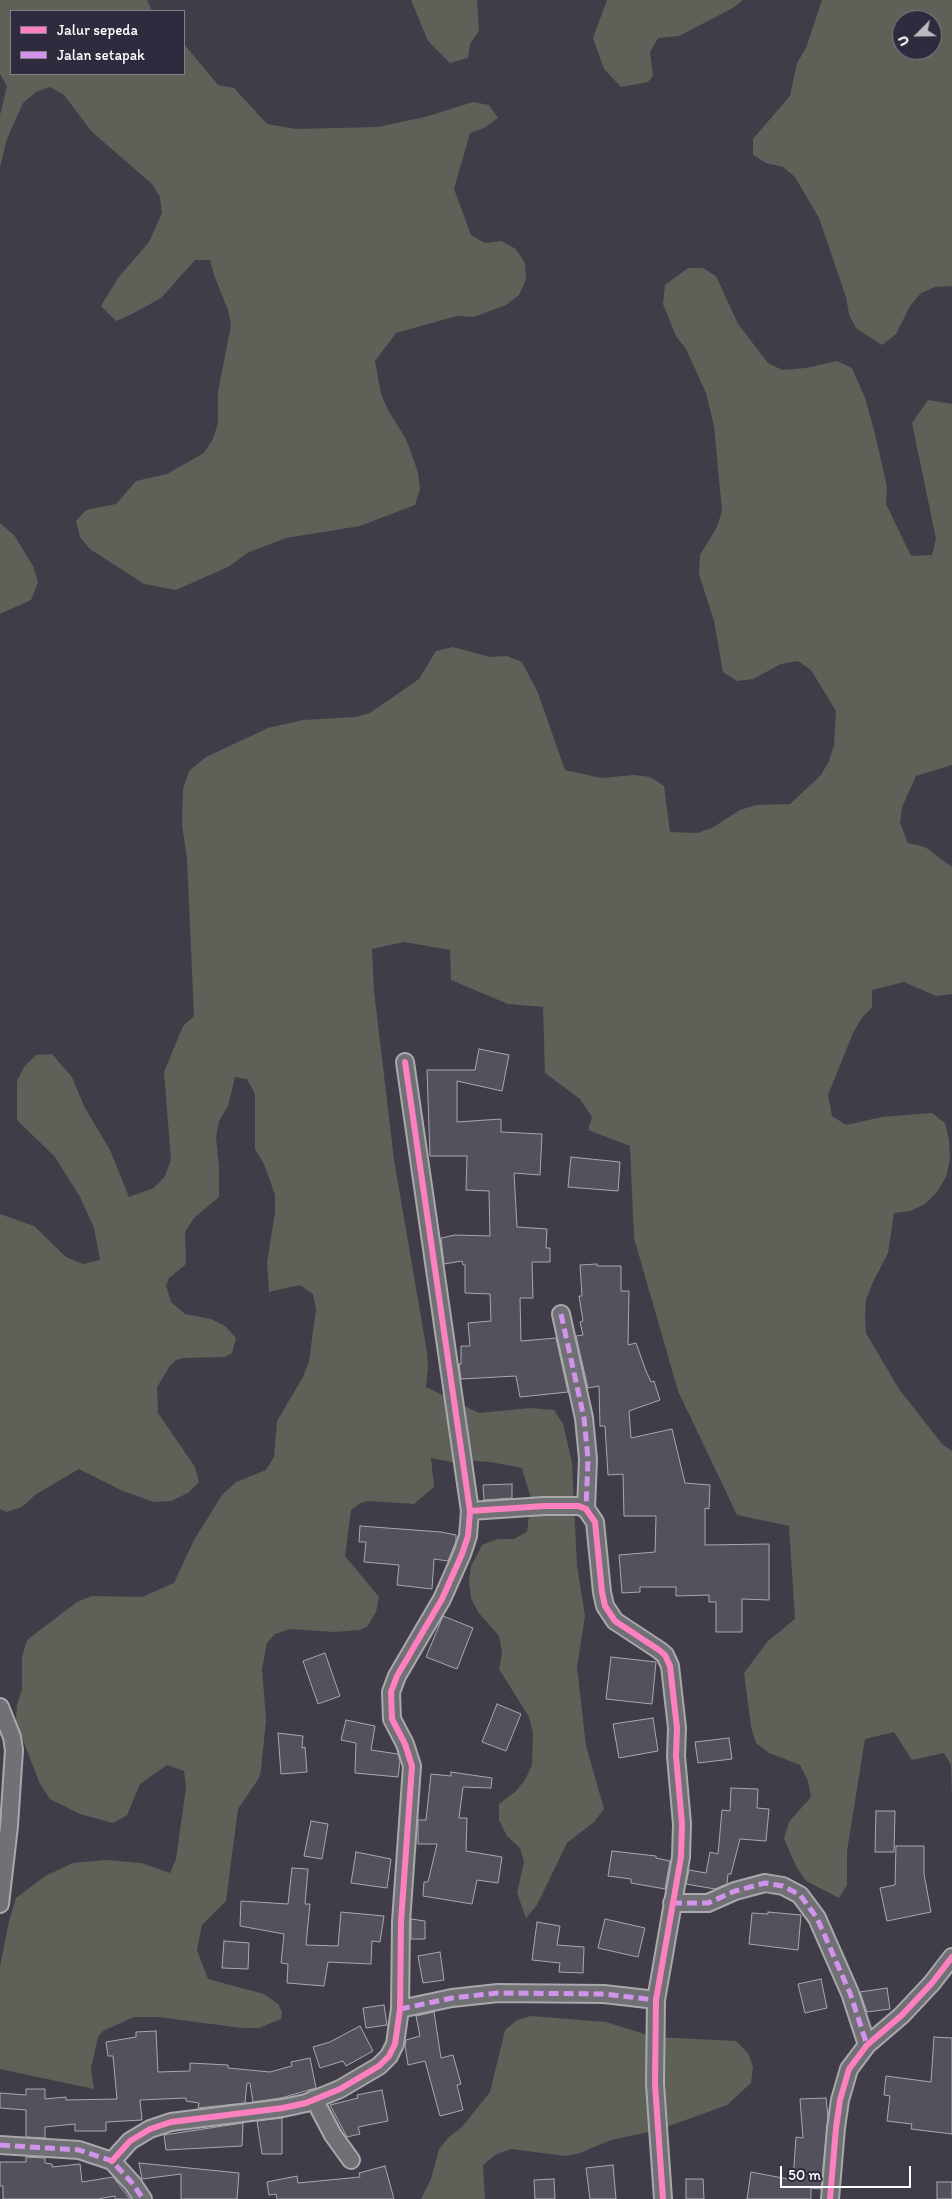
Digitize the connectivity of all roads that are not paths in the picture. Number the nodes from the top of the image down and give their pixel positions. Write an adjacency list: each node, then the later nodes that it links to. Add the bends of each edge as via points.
1 (405, 1062): 4 (street)
2 (561, 1314): 3 (street, via 584,1418 588,1459)
3 (586, 1508): 4 (street, via 544,1506); 7 (street, via 595,1522 605,1606 615,1621 665,1656 673,1677 682,1824)
4 (470, 1511): 11 (street, via 468,1536 458,1563 442,1599 396,1676 391,1692 392,1720 412,1766 401,1922)
5 (0, 1707): 6 (street)
6 (3, 1724): 8 (street, via 14,1750)
7 (672, 1903): 10 (street); 12 (street, via 708,1903 765,1883 783,1886 800,1895 817,1918 850,1993)
8 (0, 1904)
9 (952, 1956): 12 (street, via 902,2015)
10 (656, 2000): 11 (street, via 604,1994 498,1993); 18 (street, via 655,2084)
11 (400, 2008): 13 (street, via 396,2044 380,2066 340,2090)
12 (866, 2045): 19 (street, via 849,2069 840,2100)
13 (314, 2099): 15 (street); 16 (street, via 268,2110 172,2122 150,2129 130,2141)
14 (0, 2145): 16 (street, via 79,2150)
15 (351, 2160)
16 (112, 2161): 17 (street)
17 (143, 2199)
18 (663, 2199)
19 (830, 2199)

